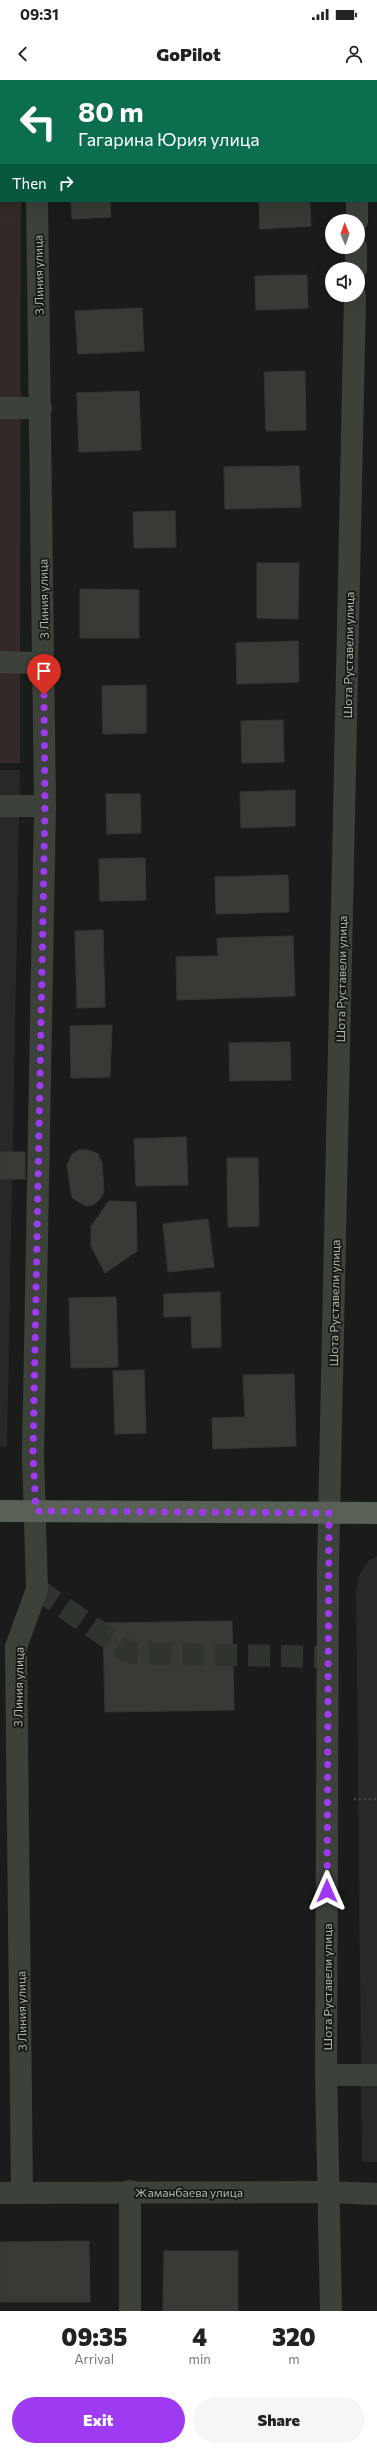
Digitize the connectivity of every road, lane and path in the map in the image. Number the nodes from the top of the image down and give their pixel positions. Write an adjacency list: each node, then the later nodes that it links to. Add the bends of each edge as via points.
1 (37, 202): 6 (street, 3 Линия улица)
2 (357, 202): 3 (street)
3 (357, 214)
4 (355, 302): 13 (street, Шота Руставели улица)
5 (0, 408): 6 (street)
6 (41, 408): 8 (street, 3 Линия улица)
7 (0, 662): 8 (street)
8 (44, 663): 10 (street, 3 Линия улица)
9 (0, 806): 10 (street)
10 (45, 806): 12 (street, 3 Линия улица, via 33,1455)
11 (0, 1511): 12 (main road)
12 (36, 1511): 13 (main road); 20 (street, 3 Линия улица, via 37,1590 16,1647)
13 (329, 1513): 14 (main road); 15 (street, Шота Руставели улица)
14 (377, 1513)
15 (326, 2075): 16 (street); 18 (street, Шота Руставели улица)
16 (377, 2075)
17 (130, 2192): 18 (street, Жаманбаева улица); 20 (street, Жаманбаева улица); 22 (street)
18 (329, 2192): 21 (street, Жаманбаева улица); 23 (street, Шота Руставели улица)
19 (0, 2193): 20 (street, Жаманбаева улица)
20 (22, 2193)
21 (377, 2194)
22 (130, 2311)
23 (331, 2311)

